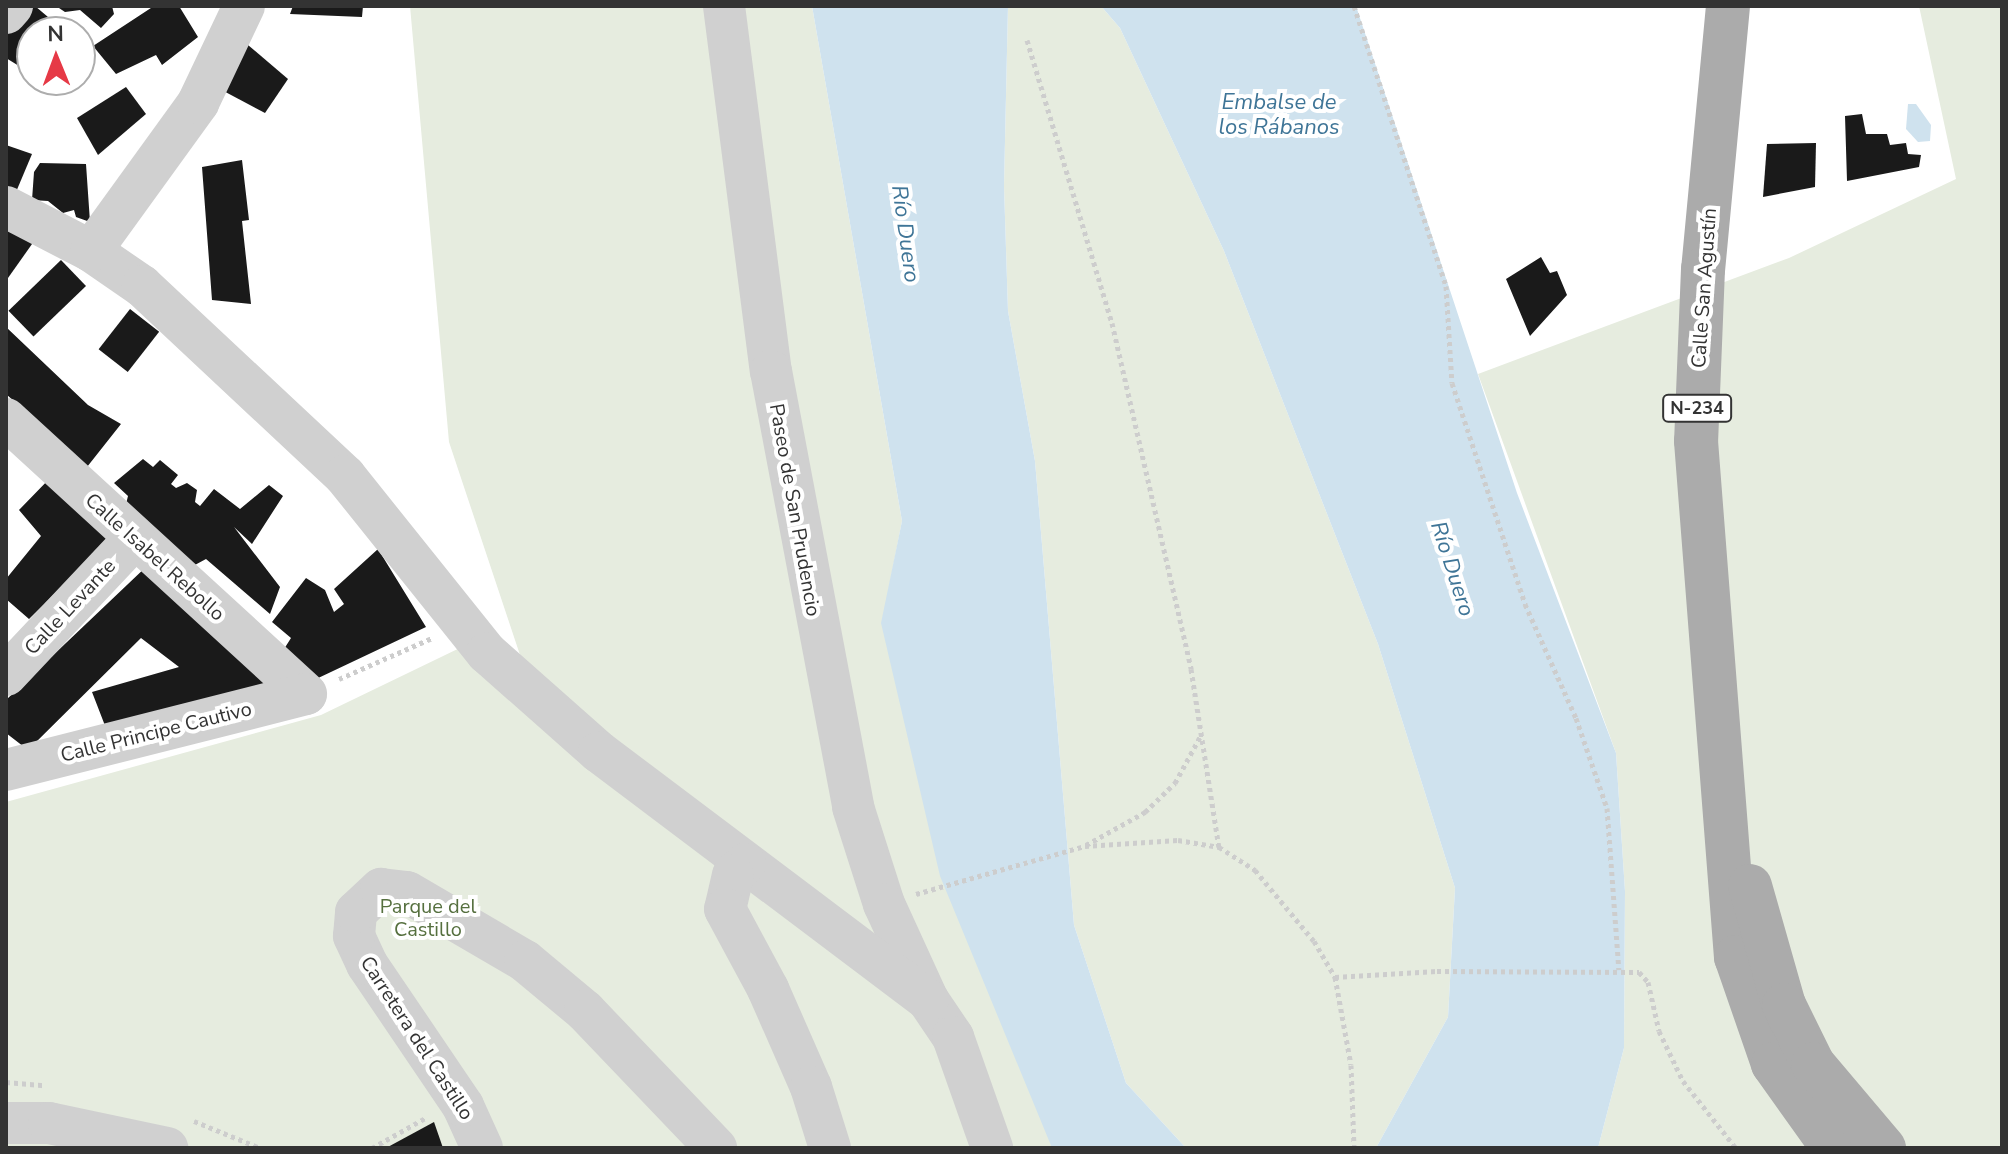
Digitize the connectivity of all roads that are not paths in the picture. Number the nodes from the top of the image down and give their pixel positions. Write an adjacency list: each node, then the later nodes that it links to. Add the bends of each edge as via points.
1 (12, 6): 5 (street)
2 (244, 6): 7 (street, via 198,103)
3 (724, 6): 15 (street, Paseo de San Prudencio, via 771,371 822,665 874,880)
4 (1728, 6): 13 (main road, Calle San Agustín / N-234, via 1703,269 1696,441)
5 (6, 13)
6 (6, 207): 7 (street, Paseo de San Prudencio)
7 (91, 251): 14 (street, Paseo de San Prudencio, via 142,286 304,433 345,476 462,624 599,752)
8 (6, 419): 9 (street, Calle Isabel Rebollo)
9 (134, 539): 10 (street, Calle Levante); 11 (street, Calle Isabel Rebollo)
10 (6, 675)
11 (306, 694): 12 (street, Calle Principe Cautivo)
12 (6, 770)
13 (1729, 810): 22 (main road, N-234, via 1736,957 1755,1022 1792,1097); 23 (main road, N-234, via 1784,1005 1813,1064)
14 (745, 864): 15 (street, Paseo de San Prudencio); 20 (street, via 733,875 725,909 768,989 811,1087)
15 (928, 1000): 21 (street, Paseo de San Prudencio, via 953,1037)
16 (6, 1123): 17 (street, via 49,1123)
17 (167, 1148)
18 (482, 1148): 19 (street, Carretera del Castillo, via 463,1106 367,964 354,936 356,912 381,889 407,892 525,961 585,1011)
19 (716, 1148)
20 (830, 1148)
21 (992, 1148)
22 (1833, 1148)
23 (1884, 1148)

